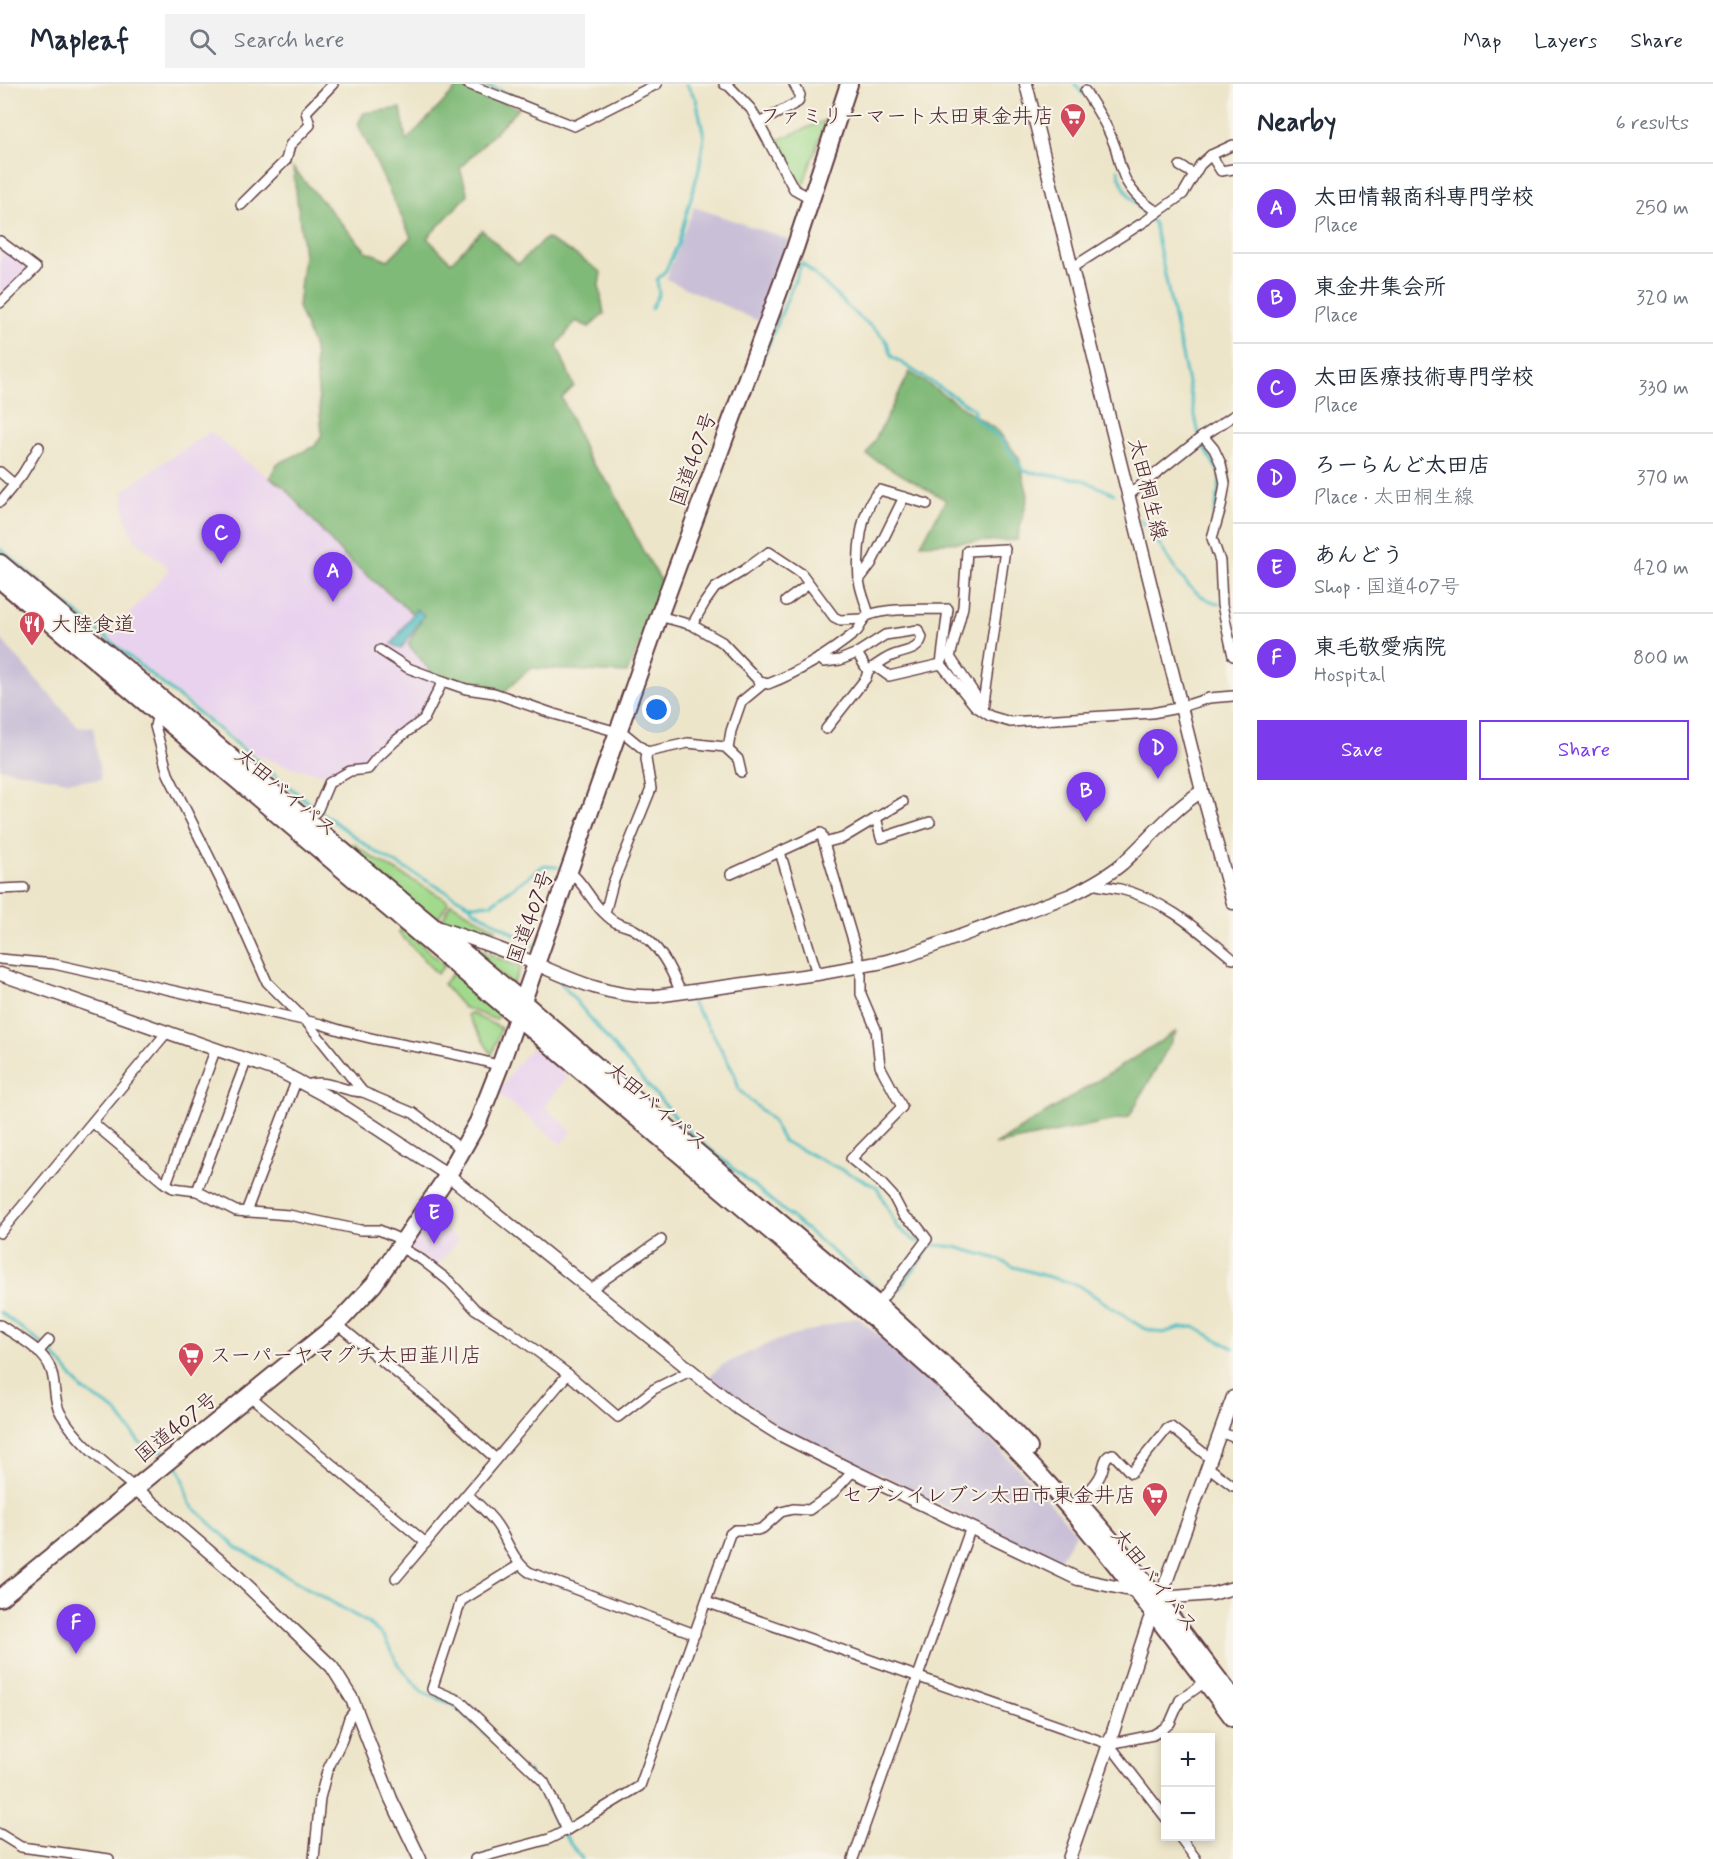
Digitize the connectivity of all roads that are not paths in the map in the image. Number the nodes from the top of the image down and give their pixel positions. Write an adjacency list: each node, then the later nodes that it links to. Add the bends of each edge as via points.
1 (333, 84): 16 (street, via 306,112 310,125 290,145 286,160)
2 (468, 84): 3 (street, via 574,126)
3 (657, 84)
4 (794, 84): 9 (street, via 800,95 798,102)
5 (849, 84): 15 (highway, 国道407号)
6 (1026, 84): 19 (street, 太田桐生線)
7 (727, 85): 9 (street, via 751,108)
8 (1085, 91): 17 (street, via 1115,146 1128,187)
9 (759, 123): 15 (street, via 794,189)
10 (1233, 145): 11 (street)
11 (1211, 155): 13 (street, via 1221,171); 14 (street)
12 (1180, 166): 14 (street)
13 (1233, 169)
14 (1194, 174): 17 (street, via 1183,194)
15 (812, 199): 35 (highway, 国道407号)
16 (241, 205)
17 (1158, 212): 19 (street)
18 (0, 241): 20 (street, via 36,268)
19 (1073, 267): 26 (street, 太田桐生線)
20 (0, 303)
21 (1233, 416): 22 (street)
22 (1203, 436): 26 (street); 40 (street, via 1214,449 1225,483 1212,538 1220,561 1222,605)
23 (39, 447): 25 (street)
24 (0, 472): 25 (street)
25 (14, 484): 28 (street)
26 (1130, 494): 47 (street, 太田桐生線)
27 (904, 497): 29 (street); 32 (street); 32 (street, via 880,490 874,496 860,532)
28 (0, 502)
29 (927, 504)
30 (0, 563): 58 (highway, 太田バイパス)
31 (0, 580): 49 (highway, 太田バイパス)
32 (859, 580): 36 (street)
33 (809, 584): 34 (street); 36 (street, via 834,617); 37 (street, via 794,567 769,552 715,588)
34 (786, 601)
35 (659, 616): 37 (street); 51 (highway, 国道407号)
36 (866, 617): 41 (street, via 859,630); 42 (street, via 889,611 948,609)
37 (692, 625): 45 (street, via 722,642)
38 (380, 650): 44 (street, via 408,668)
39 (857, 653): 41 (street, via 840,660 824,662); 43 (street); 43 (street, via 885,635 918,630 922,637 914,649 895,654)
40 (1233, 656)
41 (819, 658): 45 (street, via 778,680)
42 (941, 664): 43 (street, via 889,676); 48 (street, via 975,706)
43 (872, 668): 50 (street)
44 (444, 681): 51 (street); 58 (street, via 424,719 395,741 368,770 350,771 329,783 318,809)
45 (764, 683): 52 (street, via 741,702)
46 (1233, 696): 47 (street, via 1209,698)
47 (1183, 707): 48 (street, via 1152,713 1010,722 990,716); 55 (street, 太田桐生線)
48 (982, 708): 48 (street, via 987,671 1005,549 967,551 963,607 950,657)
49 (159, 713): 78 (highway, 太田バイパス); 79 (street, via 155,726 174,788 267,982)
50 (826, 729)
51 (620, 732): 53 (street); 62 (highway, 国道407号)
52 (728, 749): 53 (street, via 688,743); 54 (street, via 738,759)
53 (647, 752): 69 (street, via 651,789)
54 (741, 772)
55 (1203, 791): 64 (street, 太田桐生線); 65 (street, via 1188,800 1122,864)
56 (903, 802): 57 (street)
57 (876, 817): 59 (street, via 881,838); 60 (street, via 843,838)
58 (307, 822): 70 (highway, 太田バイパス)
59 (930, 822)
60 (824, 843): 61 (street, via 821,834); 74 (street)
61 (780, 852): 63 (street); 76 (street)
62 (570, 872): 69 (street); 73 (highway, 国道407号)
63 (732, 874)
64 (1229, 879): 68 (street, 太田桐生線)
65 (1092, 884): 72 (street, via 1120,889 1162,906 1182,917); 74 (street, via 909,955)
66 (24, 888): 67 (street)
67 (0, 889)
68 (1233, 903)
69 (605, 913): 77 (street, via 647,938 666,958)
70 (430, 926): 73 (street); 78 (highway, 太田バイパス)
71 (0, 959): 79 (street, via 54,964)
72 (1233, 959)
73 (537, 965): 77 (street, via 614,994 634,997); 78 (highway, 国道407号)
74 (861, 967): 76 (street); 96 (street, via 861,994 876,1029 880,1066 902,1107 851,1159 881,1182 903,1215 927,1239)
75 (0, 974): 80 (street)
76 (817, 974): 77 (street)
77 (681, 993)
78 (520, 1010): 83 (highway, 国道407号); 96 (highway, 太田バイパス, via 639,1103); 119 (highway, 太田バイパス, via 948,1383 1049,1485)
79 (305, 1020): 83 (street); 85 (street)
80 (168, 1031): 81 (street); 86 (street)
81 (216, 1048): 82 (street); 89 (street)
82 (247, 1059): 84 (street); 90 (street)
83 (500, 1066): 87 (highway, 国道407号)
84 (302, 1082): 85 (street, via 318,1081); 88 (street); 91 (street)
85 (363, 1092): 87 (street, via 413,1113)
86 (93, 1123): 89 (street); 92 (street)
87 (464, 1150): 88 (highway, 国道407号)
88 (448, 1174): 94 (highway, 国道407号); 95 (street)
89 (166, 1184): 90 (street)
90 (197, 1191): 91 (street, via 236,1211)
91 (246, 1212): 94 (street, via 379,1230)
92 (1, 1231)
93 (661, 1240): 95 (street)
94 (402, 1244): 97 (highway, 国道407号, via 374,1284); 102 (street, via 449,1281 476,1309)
95 (591, 1289): 101 (street)
96 (879, 1306): 113 (highway, 太田バイパス, via 987,1404)
97 (337, 1324): 103 (highway, 国道407号); 107 (street)
98 (0, 1325): 100 (street)
99 (49, 1340): 100 (street)
100 (39, 1351): 111 (street, via 51,1370 61,1414 94,1453)
101 (690, 1371): 102 (street, via 654,1389 618,1417); 109 (street, via 777,1433)
102 (568, 1374): 107 (street)
103 (250, 1396): 111 (highway, 国道407号); 115 (street)
104 (1233, 1397): 105 (street)
105 (1220, 1432): 106 (street); 108 (street)
106 (1233, 1437)
107 (496, 1459): 112 (street)
108 (1209, 1463): 110 (street); 113 (street, via 1171,1427 1131,1473 1113,1454 1108,1455 1100,1477); 121 (street)
109 (853, 1471): 114 (street); 122 (street, via 833,1493 809,1510 781,1512 763,1528 732,1532)
110 (1233, 1486)
111 (136, 1489): 120 (highway, 国道407号); 127 (street, via 323,1656)
112 (467, 1494): 115 (street); 116 (street, via 497,1525)
113 (1079, 1502): 121 (highway, 太田バイパス)
114 (971, 1527): 119 (street, via 1078,1579); 124 (street)
115 (426, 1543): 117 (street)
116 (519, 1565): 123 (street); 131 (street, via 461,1601 432,1689 460,1701 544,1782)
117 (396, 1578)
118 (1233, 1588): 121 (street)
119 (1136, 1591): 121 (highway, 太田バイパス)
120 (0, 1598)
121 (1157, 1601): 125 (highway, 太田バイパス); 126 (highway, 太田バイパス); 129 (street)
122 (706, 1602): 123 (street); 124 (street)
123 (695, 1634): 131 (street, via 640,1786)
124 (917, 1677): 129 (street); 138 (street)
125 (1205, 1682): 128 (highway, 太田バイパス); 129 (street, via 1180,1700 1163,1729 1153,1735)
126 (1233, 1698)
127 (356, 1708): 135 (street, via 327,1771); 136 (street, via 391,1799)
128 (1233, 1718)
129 (1109, 1744): 130 (street); 139 (street)
130 (1161, 1812)
131 (567, 1830): 137 (street, via 540,1842)
132 (0, 1834): 134 (street, via 21,1847)
133 (1183, 1841): 140 (street)
134 (110, 1859)
135 (314, 1859)
136 (420, 1859)
137 (475, 1859)
138 (853, 1859)
139 (1069, 1859)
140 (1197, 1859)

